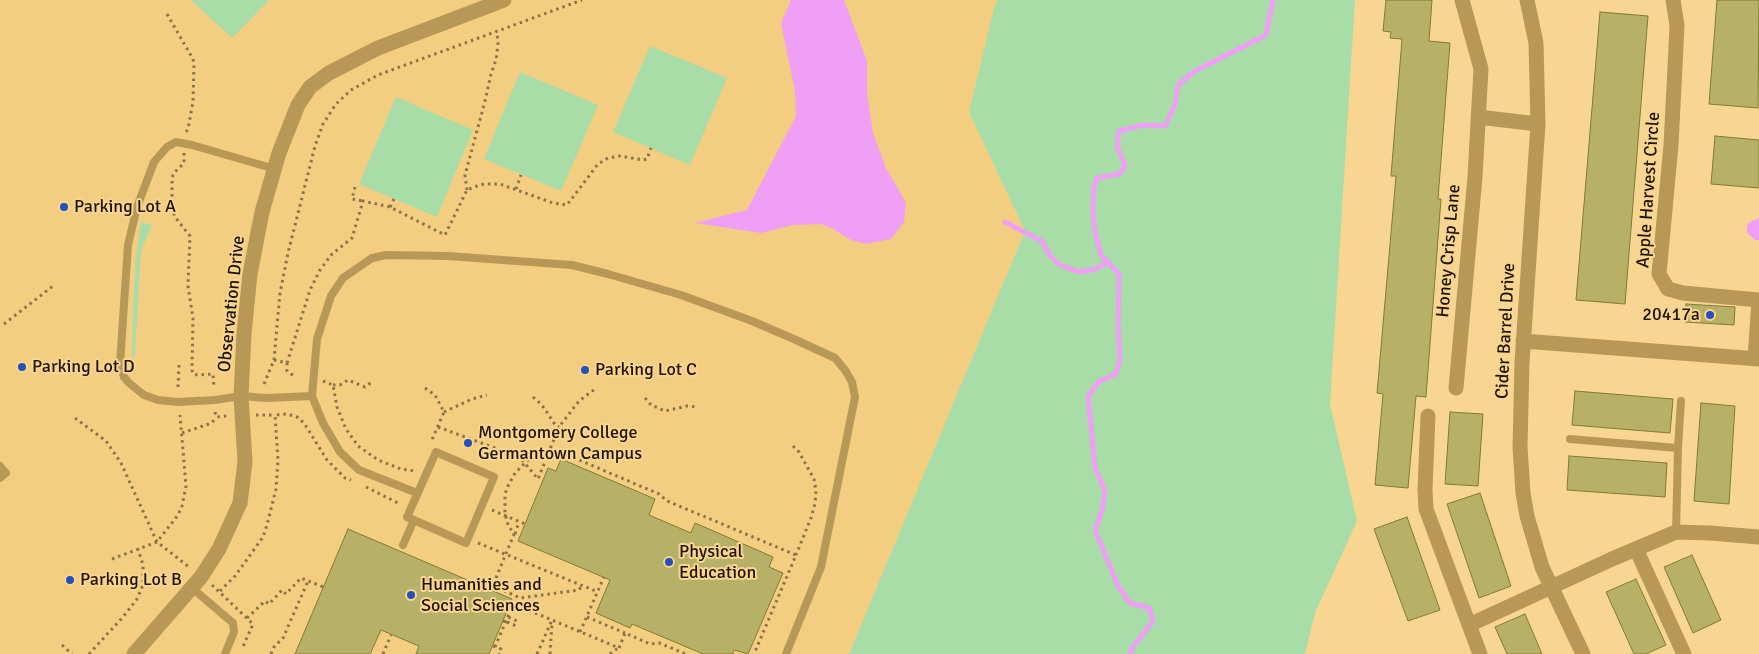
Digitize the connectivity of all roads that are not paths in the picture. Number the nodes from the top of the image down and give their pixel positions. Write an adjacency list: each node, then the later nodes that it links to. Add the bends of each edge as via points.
1 (504, 0): 7 (street, Observation Drive, via 378,48 329,73 310,87 298,105)
2 (1462, 0): 5 (street, Honey Crisp Lane, via 1481,69)
3 (1527, 0): 6 (street, Cider Barrel Drive, via 1536,44)
4 (1674, 0): 9 (street, Apple Harvest Circle, via 1677,25 1671,144 1659,274 1668,289 1683,293 1759,300)
5 (1478, 117): 6 (street); 10 (street, Honey Crisp Lane)
6 (1538, 124): 8 (street, Cider Barrel Drive)
7 (275, 168): 11 (street, Observation Drive, via 262,212 250,274); 11 (lane, via 176,142 154,162 137,207 128,245 120,350 124,377 144,395 158,400)
8 (1523, 341): 9 (street); 25 (street, Cider Barrel Drive, via 1520,447 1523,493 1542,567)
9 (1757, 359)
10 (1456, 388)
11 (241, 396): 12 (lane); 26 (street, Observation Drive, via 244,462 240,503 220,549)
12 (312, 396): 19 (lane, via 340,452 359,470); 30 (lane, via 317,340 331,296 348,274 372,258 386,255 448,256 572,266 608,274 681,295 752,321 835,358 852,382 855,397 821,567)
13 (1681, 401): 16 (lane)
14 (1428, 416): 27 (street, via 1426,509)
15 (1570, 439): 16 (lane)
16 (1678, 448): 21 (lane)
17 (0, 466): 18 (lane, via 6,473)
18 (0, 478)
19 (418, 493): 20 (lane, via 407,517); 20 (lane, via 436,452 494,477 466,543)
20 (414, 520): 23 (lane)
21 (1676, 532): 22 (street); 24 (street)
22 (1759, 537)
23 (403, 545)
24 (1636, 549): 25 (street); 33 (street)
25 (1552, 587): 27 (street); 32 (street, Cider Barrel Drive)
26 (192, 588): 28 (street, Observation Drive); 29 (lane, via 233,623 234,632)
27 (1470, 625): 31 (street)
28 (138, 653)
29 (225, 654)
30 (786, 654)
31 (1480, 654)
32 (1583, 654)
33 (1684, 654)

